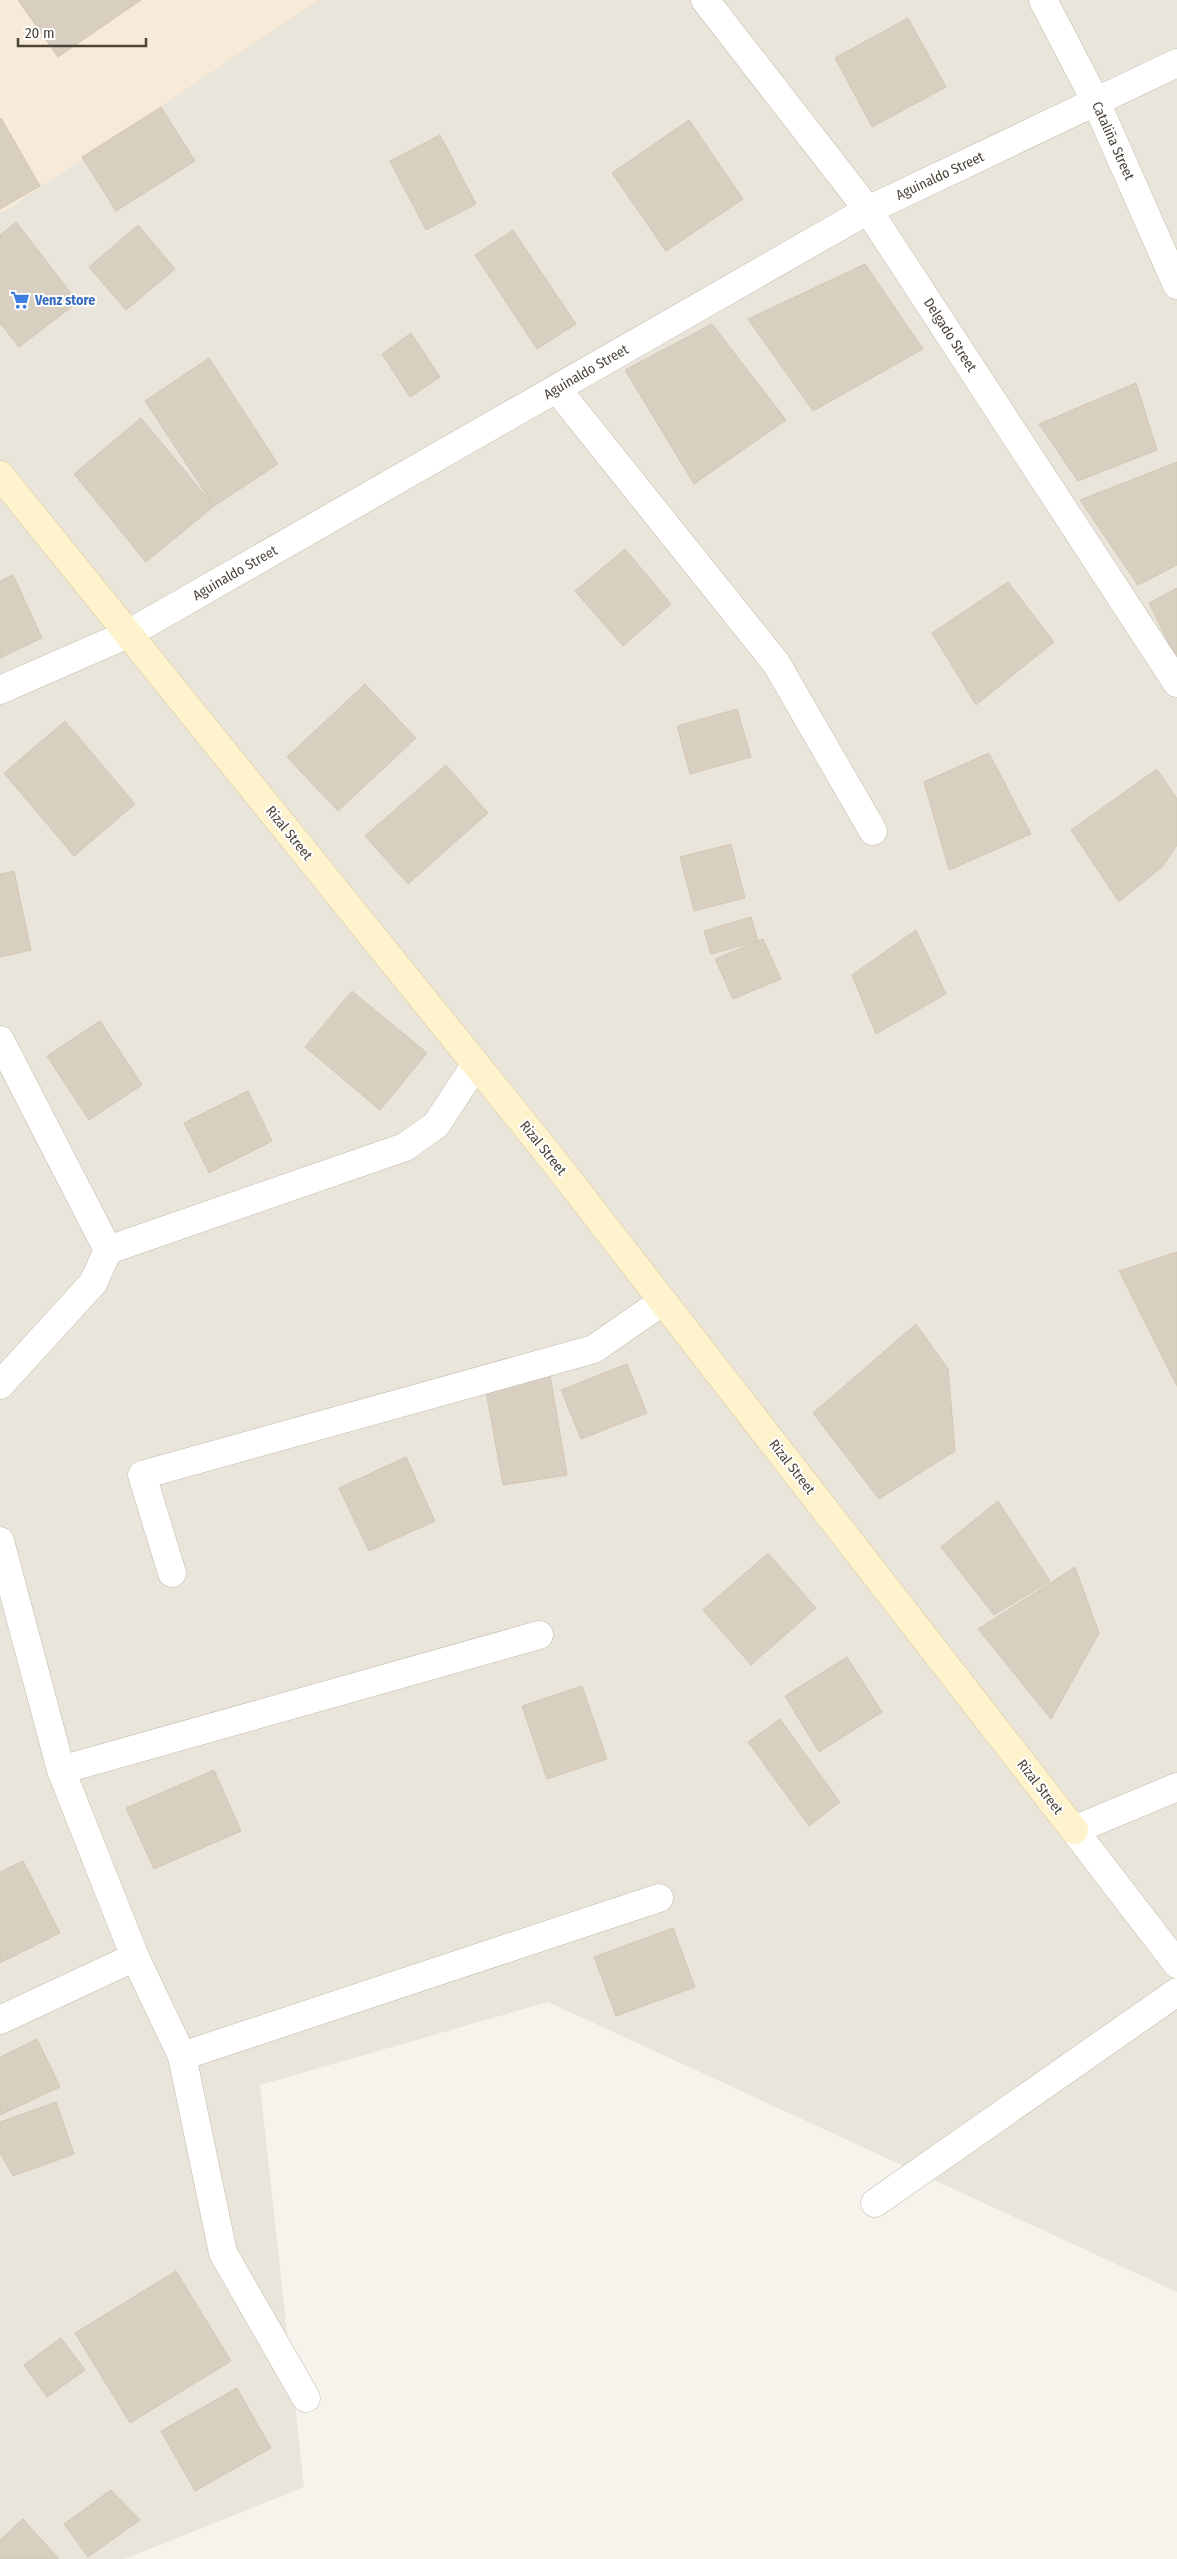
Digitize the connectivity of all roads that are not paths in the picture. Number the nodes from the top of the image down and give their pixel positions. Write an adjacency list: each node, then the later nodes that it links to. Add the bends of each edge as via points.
1 (705, 0): 5 (street, Delgado Street)
2 (1044, 0): 4 (street, Cataliña Street)
3 (1177, 62): 4 (street, Aguinaldo Street)
4 (1096, 102): 5 (street, Aguinaldo Street); 6 (street, Cataliña Street)
5 (868, 210): 7 (street, Aguinaldo Street); 10 (street, Delgado Street)
6 (1177, 285)
7 (557, 389): 9 (street, Aguinaldo Street); 12 (street, via 776,663)
8 (0, 475): 9 (street, Rizal Street)
9 (128, 634): 11 (street, Aguinaldo Street); 14 (street, Rizal Street)
10 (1177, 683)
11 (0, 690)
12 (873, 831)
13 (0, 1040): 15 (street)
14 (476, 1064): 15 (street, via 436,1125 405,1147); 16 (street, Rizal Street)
15 (108, 1250): 17 (street, via 93,1283)
16 (663, 1301): 19 (street, via 594,1349 142,1474); 23 (street, Rizal Street)
17 (0, 1385)
18 (0, 1541): 21 (street)
19 (172, 1573)
20 (539, 1635): 21 (street)
21 (61, 1770): 25 (street)
22 (1177, 1787): 23 (street)
23 (1074, 1830): 26 (street)
24 (659, 1898): 29 (street)
25 (135, 1957): 28 (street); 29 (street)
26 (1177, 1964)
27 (1177, 1992): 30 (street)
28 (0, 2020)
29 (182, 2056): 31 (street, via 223,2253)
30 (875, 2202)
31 (306, 2398)

